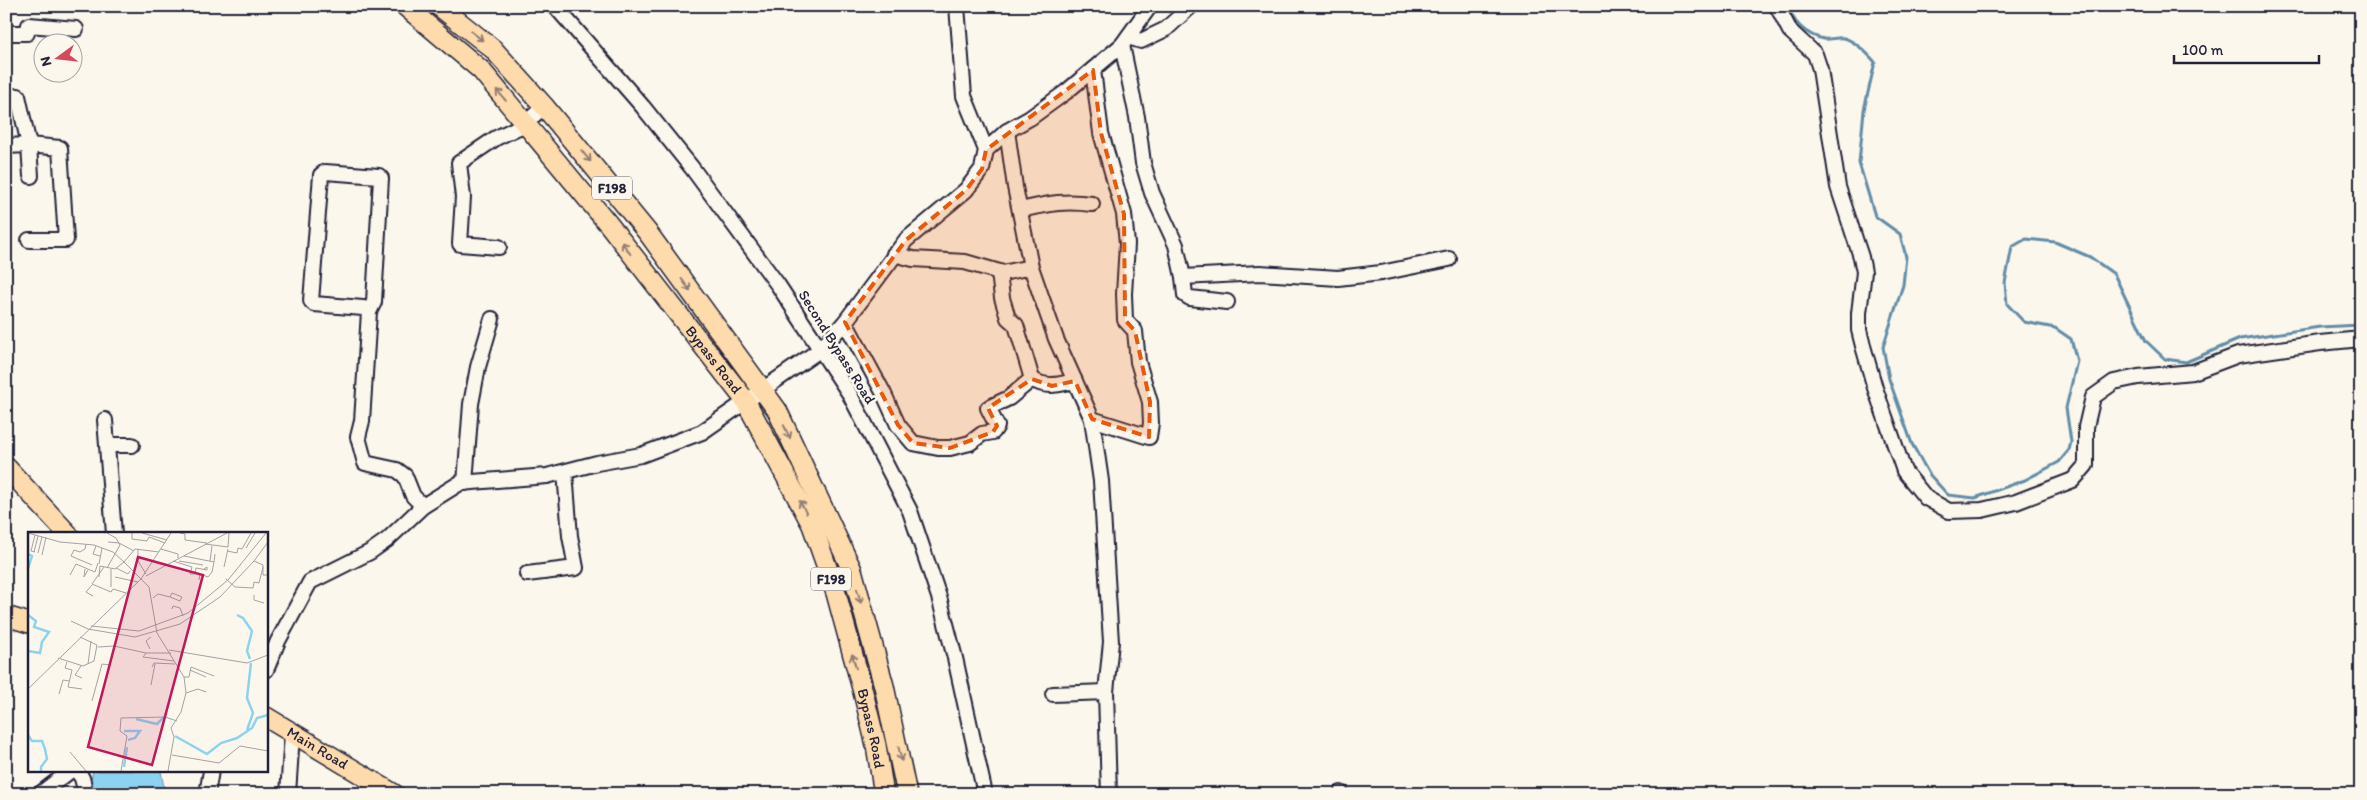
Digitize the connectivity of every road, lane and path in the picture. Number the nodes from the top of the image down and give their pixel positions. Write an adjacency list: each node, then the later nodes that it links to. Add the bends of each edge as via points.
1 (405, 6): 14 (main road, Bypass Road / F198, one-way to 1, via 481,70)
2 (439, 6): 13 (main road, Bypass Road / F198, one-way to 13, via 493,49)
3 (554, 6): 34 (street, Second Bypass Road, via 692,168 778,285)
4 (957, 6): 18 (street, via 964,96)
5 (1150, 6): 10 (street)
6 (1191, 6): 10 (street, via 1166,29 1141,41)
7 (1777, 6): 33 (street, via 1790,30 1816,54 1838,187 1864,272 1859,330 1874,388 1904,471 1926,498 1949,511 1982,510 2016,502 2073,480 2086,464 2086,428 2093,397 2114,382 2138,376 2193,372 2238,355)
8 (76, 28): 9 (street, via 29,25 27,33)
9 (6, 33)
10 (1125, 41): 11 (street); 28 (street, via 1143,163 1152,193 1176,245)
11 (1093, 70): 15 (street); 39 (street, via 1101,133 1124,214 1127,244 1125,320 1135,331 1138,362 1150,402 1149,437)
12 (6, 97): 16 (street, via 18,96)
13 (544, 106): 14 (street); 37 (main road, Bypass Road / F198, one-way to 37, via 628,208)
14 (525, 124): 23 (street, via 496,138 459,163 463,197 460,244); 38 (main road, Bypass Road / F198, one-way to 14, via 610,226)
15 (1007, 131): 18 (street); 21 (street)
16 (29, 145): 17 (street); 19 (street); 22 (street, via 60,148 66,240)
17 (6, 146)
18 (986, 150): 24 (street, via 982,169 966,190 929,219)
19 (30, 176)
20 (1092, 204): 21 (street, via 1055,202)
21 (1020, 210): 26 (street)
22 (29, 240)
23 (499, 247)
24 (894, 254): 27 (street, via 913,259 965,262); 32 (street)
25 (1449, 259): 28 (street, via 1338,278 1260,273)
26 (1031, 267): 27 (street, via 1003,274); 36 (street, via 1056,339)
27 (999, 272): 35 (street, via 1008,318 1016,325)
28 (1184, 277): 29 (street, via 1185,295 1190,298)
29 (1227, 302)
30 (369, 312): 30 (street, via 374,302 381,178 325,172 321,175 311,301 314,304 363,308); 46 (street, via 362,421 358,437 365,463 398,470)
31 (492, 318): 45 (street, via 471,404)
32 (845, 322): 34 (street); 35 (street, via 898,425 913,443 950,448 970,444 982,434 993,432 997,426 988,408 1009,398)
33 (2361, 339)
34 (820, 349): 37 (street); 71 (street, Second Bypass Road, via 849,393 910,511 943,615)
35 (1032, 379): 36 (street, via 1052,386)
36 (1075, 381): 39 (street)
37 (763, 390): 38 (street); 53 (main road, Bypass Road / F198, one-way to 53, via 777,410 852,570)
38 (745, 400): 44 (street, via 702,432 641,455); 54 (main road, Bypass Road / F198, one-way to 38, via 836,593 812,525)
39 (1092, 419): 55 (street, via 1101,481 1111,642)
40 (105, 420): 41 (street)
41 (108, 445): 42 (street); 48 (street)
42 (132, 445)
43 (6, 467): 47 (main road)
44 (565, 472): 45 (street); 49 (street, via 576,568)
45 (466, 483): 46 (street, via 460,483)
46 (422, 506): 52 (street, via 370,552 310,582)
47 (66, 532)
48 (114, 532)
49 (527, 574)
50 (6, 616): 51 (main road)
51 (28, 623)
52 (268, 665)
53 (884, 686): 54 (main road); 70 (main road, Bypass Road / F198, one-way to 70)
54 (863, 692): 69 (main road, Bypass Road / F198)
55 (1106, 692): 56 (street); 72 (street)
56 (1053, 694)
57 (268, 718): 58 (main road, Main Road)
58 (292, 734): 63 (main road, Main Road); 67 (street)
59 (69, 772): 62 (street)
60 (78, 772): 65 (street)
61 (211, 772): 66 (street)
62 (52, 789): 64 (street)
63 (376, 789): 68 (main road, Main Road)
64 (40, 794)
65 (86, 794)
66 (207, 794)
67 (288, 794)
68 (394, 794)
69 (884, 794)
70 (907, 794)
71 (986, 794)
72 (1108, 794)

